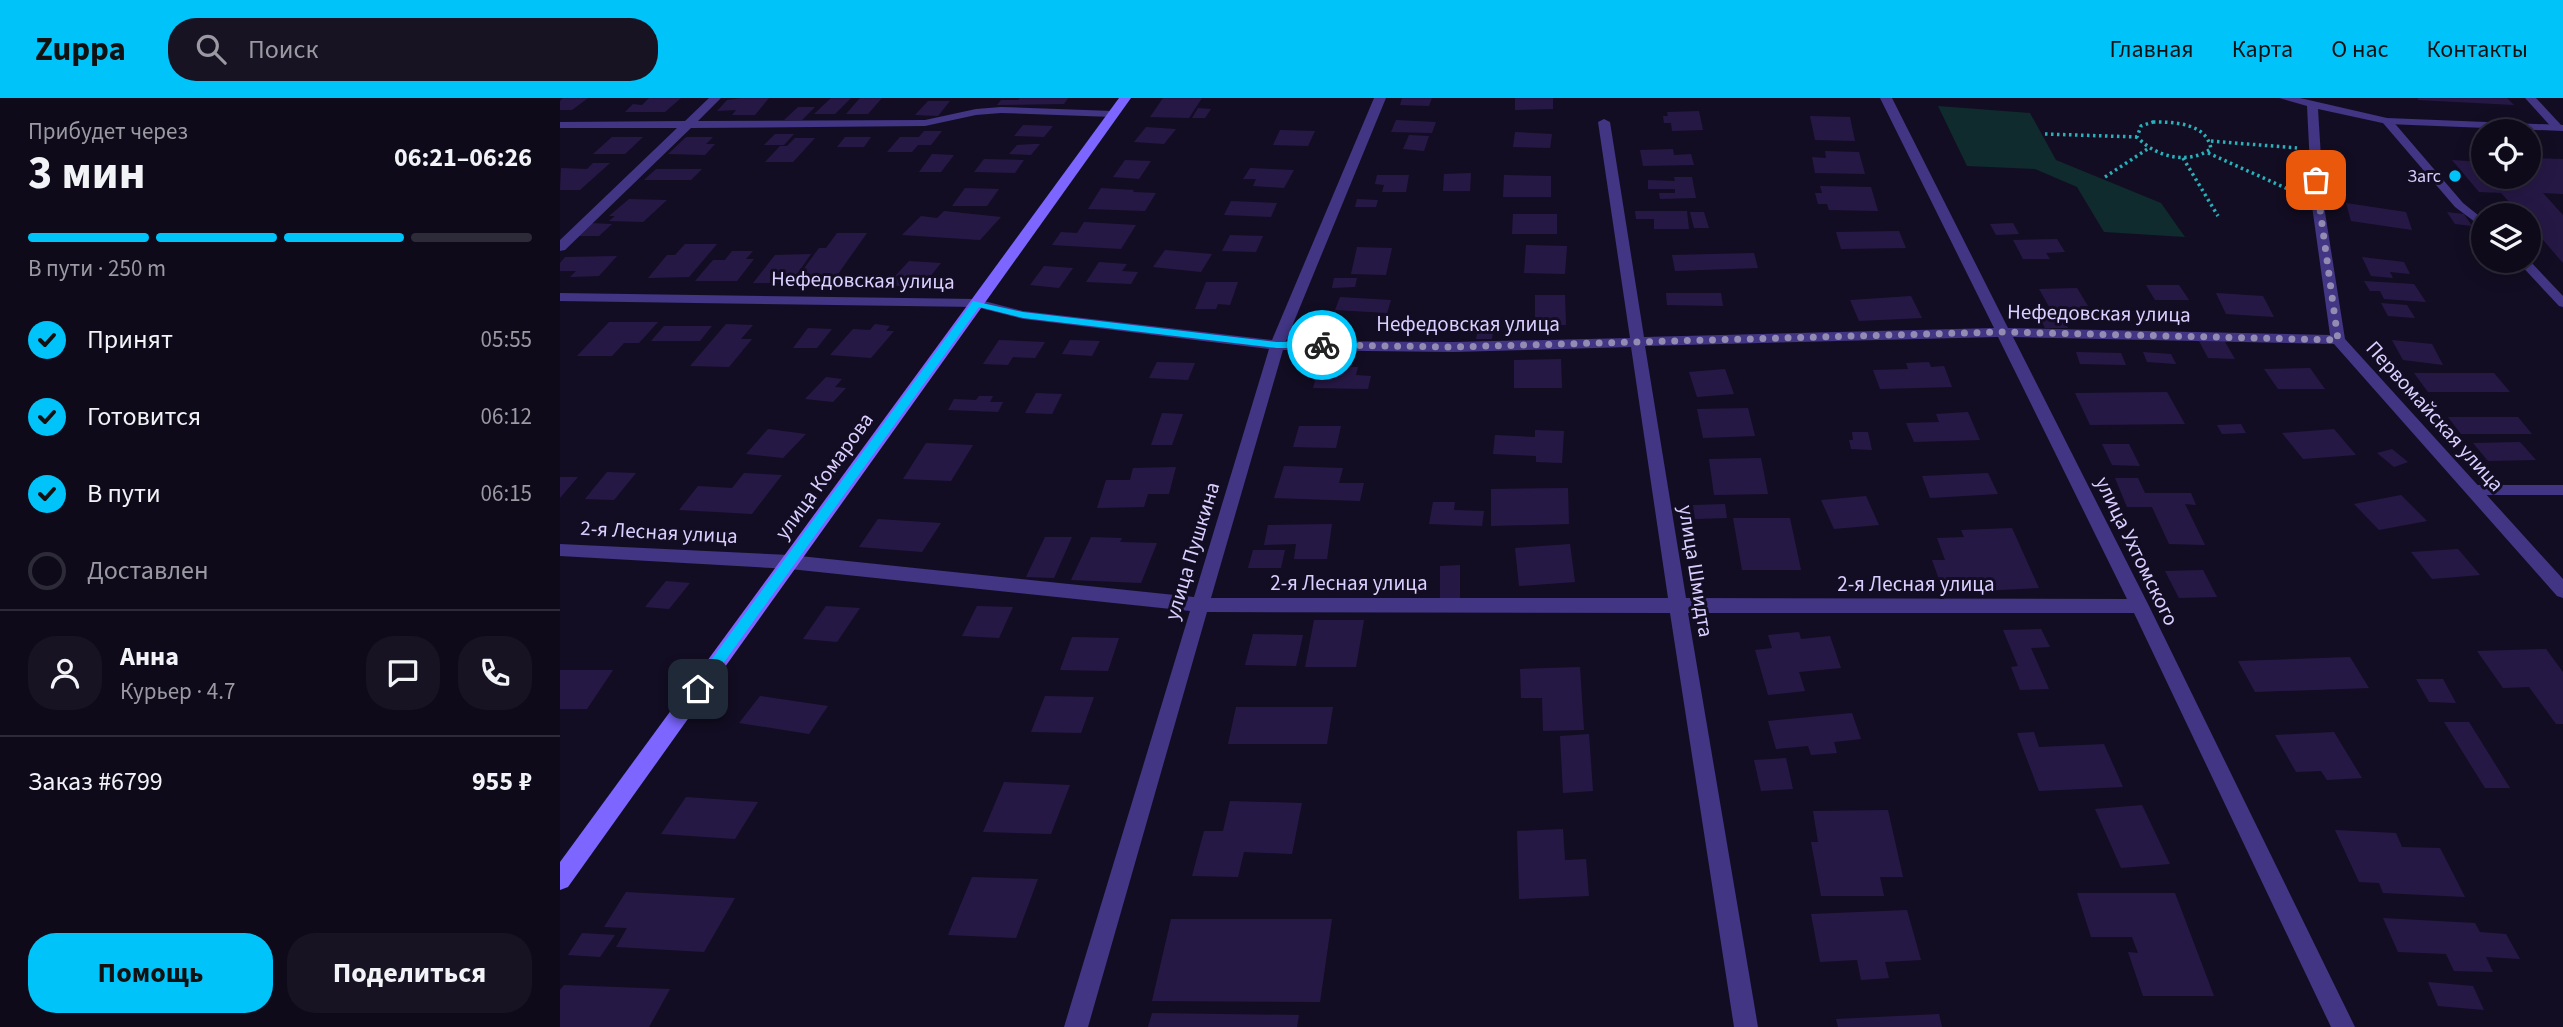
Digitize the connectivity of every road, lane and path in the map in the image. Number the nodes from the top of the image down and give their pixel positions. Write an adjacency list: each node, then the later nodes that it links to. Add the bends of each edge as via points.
1 (715, 98): 12 (street)
2 (1125, 98): 8 (street, улица Комарова)
3 (1380, 98): 33 (street, улица Пушкина)
4 (1886, 98): 30 (street, улица Ухтомского)
5 (2285, 98): 7 (street)
6 (2530, 98): 13 (lane)
7 (2312, 104): 9 (street); 31 (street, Первомайская улица, via 2318,206)
8 (1113, 114): 12 (street, via 1001,110 925,123); 28 (street, улица Комарова)
9 (2387, 121): 13 (street); 23 (lane)
10 (1604, 122): 32 (street, улица Шмидта)
11 (560, 125): 12 (street)
12 (688, 125): 25 (street)
13 (2560, 128)
14 (2045, 134): 15 (path)
15 (2137, 137): 16 (path, via 2140,127 2162,122 2193,128); 17 (path)
16 (2211, 141): 18 (path); 19 (path)
17 (2148, 148): 20 (path); 21 (path)
18 (2307, 148)
19 (2208, 153): 20 (path); 22 (path)
20 (2182, 157): 24 (path)
21 (2105, 177)
22 (2303, 196)
23 (2471, 215)
24 (2218, 216)
25 (560, 247)
26 (2535, 273): 29 (lane)
27 (560, 297): 28 (street, Нефедовская улица)
28 (976, 303): 33 (street, Нефедовская улица, via 1023,315); 37 (street, улица Комарова)
29 (2563, 303)
30 (2002, 332): 31 (street, Нефедовская улица); 32 (street, Нефедовская улица); 40 (street, улица Ухтомского)
31 (2338, 340): 34 (street, Первомайская улица)
32 (1639, 343): 33 (street, Нефедовская улица); 41 (street, улица Шмидта)
33 (1277, 345): 39 (street, улица Пушкина)
34 (2474, 490): 35 (lane); 38 (street, Первомайская улица)
35 (2563, 490)
36 (560, 550): 37 (street, 2-я Лесная улица)
37 (790, 562): 39 (street, 2-я Лесная улица); 42 (street, улица Комарова)
38 (2563, 591)
39 (1200, 605): 41 (street, 2-я Лесная улица); 43 (street, улица Пушкина)
40 (2140, 606): 41 (street, 2-я Лесная улица); 45 (street, улица Ухтомского)
41 (1678, 607): 44 (street, улица Шмидта)
42 (560, 880)
43 (1076, 1027)
44 (1746, 1027)
45 (2343, 1027)

